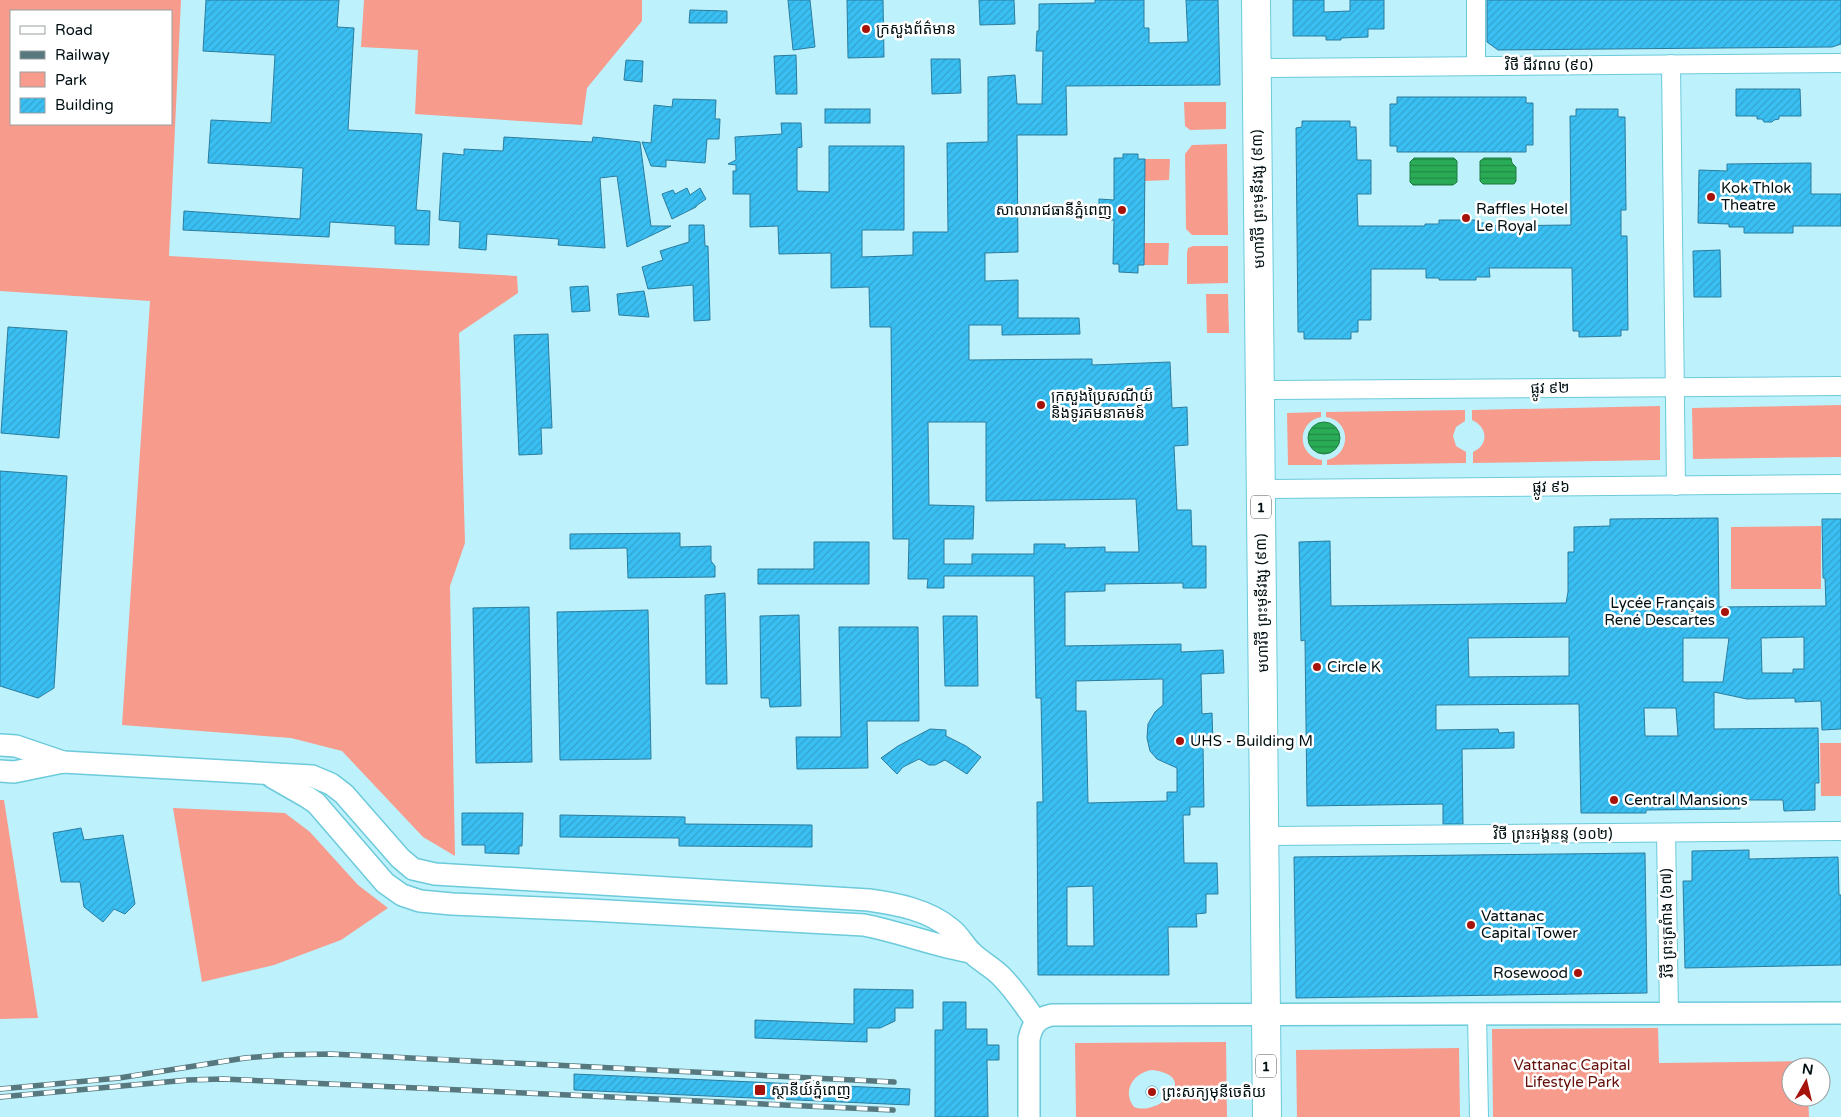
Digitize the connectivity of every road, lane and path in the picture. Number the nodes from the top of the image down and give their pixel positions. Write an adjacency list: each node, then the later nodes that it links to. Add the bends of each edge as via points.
1 (1256, 0): 6 (highway, មហាវិថី ព្រះមុនីវង្ស (៩៣) / 1)
2 (1476, 0): 5 (street)
3 (1841, 62): 4 (street, វិថី ជីវពល (៩០))
4 (1671, 64): 5 (street, វិថី ជីវពល (៩០)); 8 (street)
5 (1476, 66): 6 (street, វិថី ជីវពល (៩០))
6 (1257, 68): 9 (highway, មហាវិថី ព្រះមុនីវង្ស (៩៣) / 1)
7 (1841, 386): 8 (street, ផ្លូវ ៩២)
8 (1674, 387): 9 (street, ផ្លូវ ៩២); 11 (street)
9 (1260, 390): 12 (highway, មហាវិថី ព្រះមុនីវង្ស (៩៣) / 1)
10 (1841, 484): 11 (street, ផ្លូវ ៩៦)
11 (1676, 486): 12 (street, ផ្លូវ ៩៦)
12 (1261, 488): 19 (highway, មហាវិថី ព្រះមុនីវង្ស (៩៣) / 1)
13 (0, 745): 14 (street, via 16,746)
14 (63, 762): 15 (street, via 14,772); 16 (street)
15 (0, 771)
16 (266, 774): 20 (street, via 312,776 331,784 413,869 435,874); 21 (street, via 316,803 385,883 402,895 420,901 452,904)
17 (1841, 831): 18 (street, វិថី ព្រះអង្គនន្ទ (១០២))
18 (1666, 834): 19 (street, វិថី ព្រះអង្គនន្ទ (១០២)); 23 (street, វិថី ព្រះត្រពំាង (៦៧))
19 (1264, 836): 25 (highway, មហាវិថី ព្រះមុនីវង្ស (៩៣) / 1)
20 (590, 883): 21 (street); 22 (street, via 895,904 936,919 951,929)
21 (590, 910): 22 (street, via 864,925)
22 (971, 952): 27 (street, via 1000,975)
23 (1668, 1013): 24 (street); 26 (street)
24 (1841, 1013)
25 (1266, 1014): 26 (street); 27 (street, via 1052,1016); 29 (highway, មហាវិថី ព្រះមុនីវង្ស (៩៣) / 1)
26 (1477, 1014): 30 (street)
27 (1036, 1022): 28 (street, via 1029,1039)
28 (1029, 1117)
29 (1267, 1117)
30 (1479, 1117)

